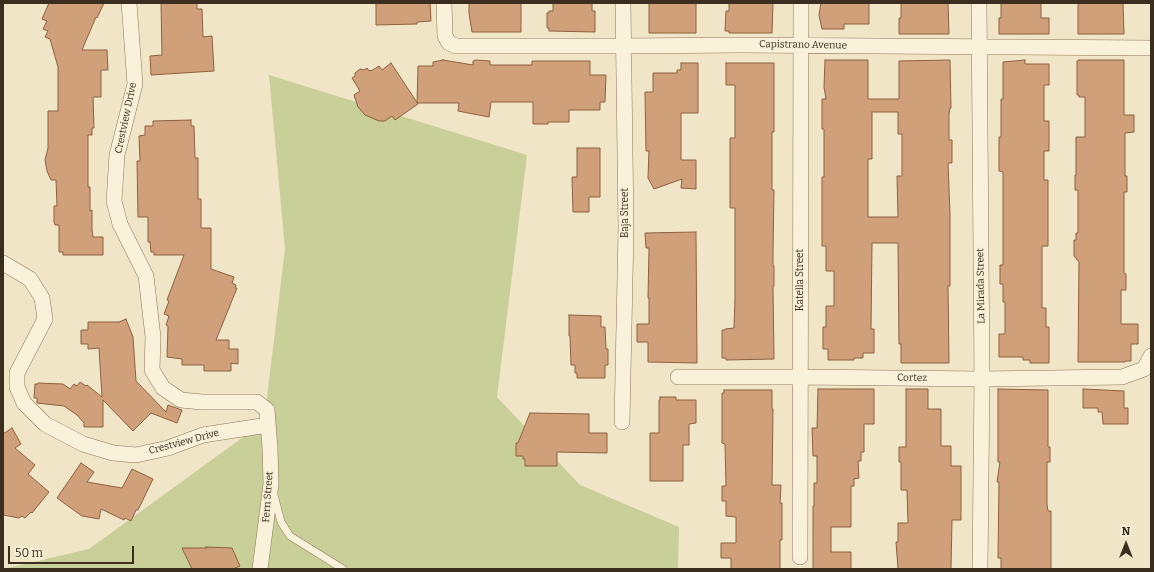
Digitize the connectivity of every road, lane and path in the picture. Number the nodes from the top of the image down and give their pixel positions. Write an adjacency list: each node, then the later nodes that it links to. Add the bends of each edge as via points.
1 (129, 3): 16 (street, Crestview Drive, via 135,84 117,155 114,201 120,224 146,276 153,337 152,370 164,388 181,400 257,402 267,410)
2 (444, 3): 7 (street, Capistrano Avenue, via 445,36 449,43 456,46)
3 (623, 3): 7 (street, Baja Street)
4 (800, 3): 6 (street, Katella Street)
5 (979, 3): 8 (street, La Mirada Street)
6 (801, 45): 7 (street, Capistrano Avenue); 8 (street, Capistrano Avenue); 13 (street, Katella Street)
7 (623, 46): 15 (street, Baja Street, via 626,229)
8 (978, 47): 9 (street, Capistrano Avenue); 14 (street, La Mirada Street)
9 (1151, 48)
10 (3, 263): 16 (street, Crestview Drive, via 30,279 42,298 45,319 17,373 17,387 24,403 45,424 83,444 113,453 136,455 168,448 203,435)
11 (1151, 356): 14 (street, Cortez, via 1144,369 1122,377)
12 (678, 377): 13 (street, Cortez)
13 (800, 377): 14 (street, Cortez); 18 (street, Katella Street)
14 (982, 379): 21 (street, La Mirada Street)
15 (622, 422)
16 (268, 425): 17 (street, Fern Street)
17 (271, 484): 19 (street, Fern Street); 20 (lane, via 280,522 290,536)
18 (800, 557)
19 (260, 569)
20 (343, 569)
21 (980, 569)

